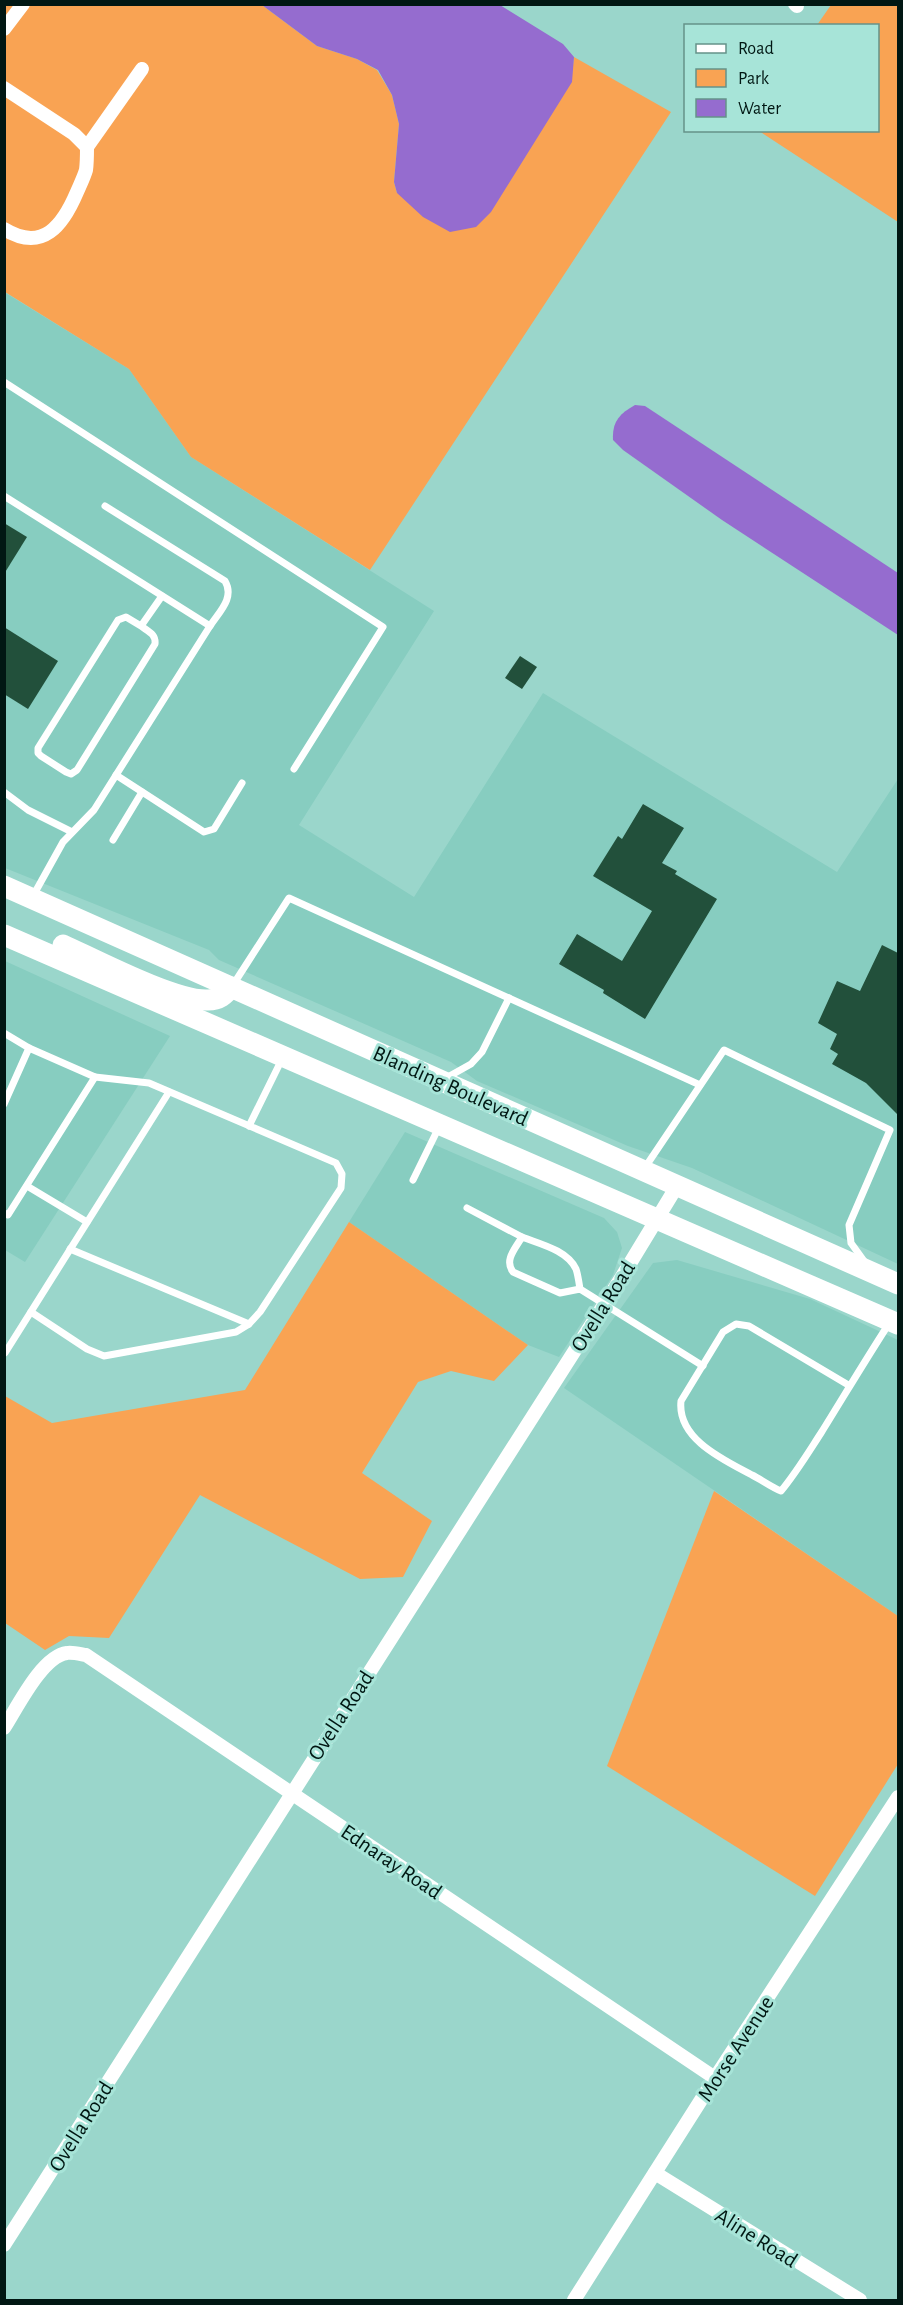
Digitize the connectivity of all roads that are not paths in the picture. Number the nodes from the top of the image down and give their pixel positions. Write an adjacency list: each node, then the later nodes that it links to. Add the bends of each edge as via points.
1 (23, 4): 2 (street)
2 (4, 29)
3 (142, 69): 5 (street)
4 (4, 88): 5 (street, via 74,134)
5 (87, 147): 6 (street, via 86,170 58,227 33,238)
6 (4, 229)
7 (4, 382): 13 (lane, via 383,627)
8 (4, 496): 10 (lane)
9 (105, 506): 12 (lane, via 225,581 230,596)
10 (162, 596): 11 (lane); 12 (lane)
11 (141, 626): 11 (lane, via 152,634 155,644 77,770 71,774 40,756 38,747 118,620 126,617)
12 (210, 626): 14 (lane)
13 (294, 769)
14 (116, 775): 17 (lane); 18 (lane, via 90,816)
15 (242, 783): 17 (lane, via 209,832)
16 (4, 792): 18 (lane, via 28,810)
17 (142, 792): 19 (lane)
18 (72, 832): 21 (lane)
19 (112, 840)
20 (4, 886): 21 (main road, Blanding Boulevard)
21 (31, 898): 23 (main road, Blanding Boulevard)
22 (4, 934): 23 (main road, via 46,938 197,1000 217,999); 27 (main road, Blanding Boulevard)
23 (231, 987): 24 (lane, via 289,898); 29 (main road, Blanding Boulevard)
24 (509, 998): 29 (lane, via 482,1052 471,1064); 30 (lane)
25 (4, 1033): 26 (lane)
26 (29, 1048): 28 (lane); 32 (lane)
27 (283, 1057): 33 (main road, Blanding Boulevard); 34 (lane)
28 (95, 1077): 31 (lane, via 149,1083); 37 (lane)
29 (440, 1080): 35 (main road, Blanding Boulevard)
30 (700, 1085): 35 (lane); 45 (lane, via 724,1050 890,1130 849,1225 851,1243)
31 (169, 1092): 34 (lane); 42 (lane)
32 (4, 1104)
33 (440, 1125): 36 (lane); 41 (main road, Blanding Boulevard)
34 (249, 1126): 51 (lane, via 336,1163 342,1174 341,1188 330,1206)
35 (643, 1171): 38 (main road, Blanding Boulevard)
36 (412, 1180)
37 (27, 1186): 40 (lane, via 8,1215); 42 (lane)
38 (677, 1186): 41 (street, Ovella Road); 45 (main road, Blanding Boulevard)
39 (467, 1208): 43 (lane)
40 (4, 1213)
41 (656, 1219): 48 (street, Ovella Road); 50 (main road, Blanding Boulevard)
42 (87, 1222): 44 (lane)
43 (522, 1238): 47 (lane, via 568,1259 576,1269); 47 (lane, via 509,1260 513,1272 560,1293)
44 (70, 1249): 49 (lane); 51 (lane)
45 (874, 1275): 46 (main road, Blanding Boulevard)
46 (898, 1284)
47 (580, 1288): 48 (lane)
48 (604, 1304): 53 (lane); 56 (street, Ovella Road)
49 (31, 1312): 51 (lane, via 104,1356 236,1332); 52 (lane)
50 (896, 1320): 54 (lane)
51 (249, 1324)
52 (5, 1353)
53 (703, 1366): 54 (lane, via 723,1332 736,1324 749,1326); 54 (lane, via 681,1401 680,1414 686,1428 723,1460 781,1491)
54 (850, 1386)
55 (4, 1728): 56 (street, Ednaray Road, via 52,1658 67,1653 86,1655)
56 (291, 1793): 58 (street, Ednaray Road); 60 (street, Ovella Road)
57 (898, 1797): 58 (street, Morse Avenue)
58 (715, 2078): 59 (street, Morse Avenue)
59 (655, 2173): 61 (street, Morse Avenue); 62 (street, Aline Road)
60 (4, 2245)
61 (574, 2301)
62 (860, 2301)

